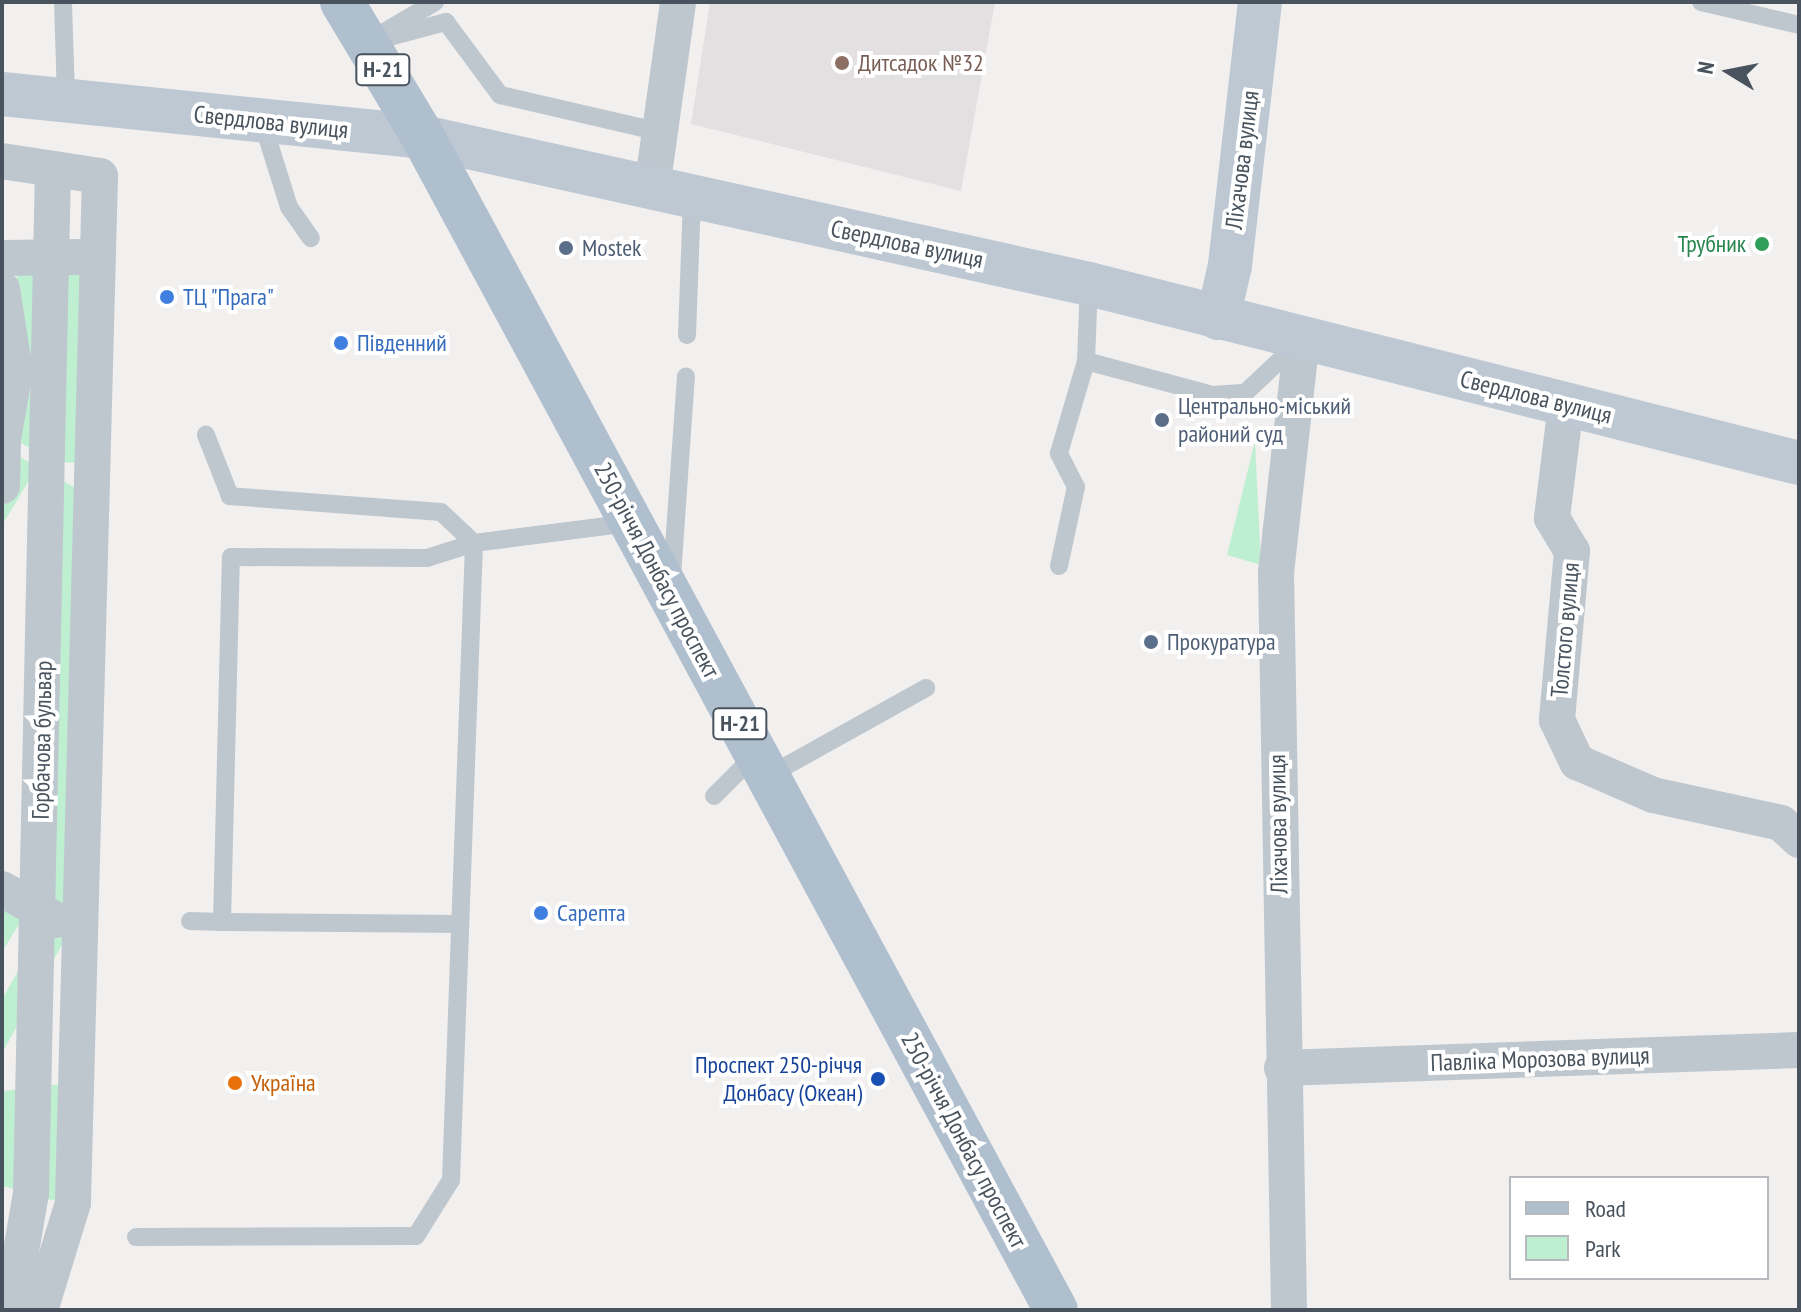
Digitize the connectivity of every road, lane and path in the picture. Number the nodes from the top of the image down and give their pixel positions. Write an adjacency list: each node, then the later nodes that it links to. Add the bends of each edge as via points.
1 (63, 2): 10 (lane)
2 (342, 2): 8 (main road, 250-річчя Донбасу проспект / Н-21)
3 (435, 2): 8 (lane)
4 (678, 2): 12 (street)
5 (1260, 2): 23 (street, Ліхачова вулиця, via 1230,265)
6 (1701, 2): 7 (lane)
7 (1799, 25)
8 (367, 43): 12 (lane, via 446,22 500,95); 13 (main road, 250-річчя Донбасу проспект / Н-21)
9 (2, 94): 10 (street, Свердлова вулиця)
10 (66, 100): 11 (street, Свердлова вулиця)
11 (262, 121): 13 (street, Свердлова вулиця); 17 (lane, via 289,207)
12 (660, 132): 16 (street)
13 (423, 137): 16 (street, Свердлова вулиця); 35 (main road, 250-річчя Донбасу проспект / Н-21)
14 (2, 161): 15 (street)
15 (53, 169): 18 (street, Горбачова бульвар, via 100,176); 20 (street, Горбачова бульвар)
16 (672, 192): 21 (street, Свердлова вулиця); 24 (lane)
17 (311, 238)
18 (95, 257): 20 (street); 34 (street, Горбачова бульвар)
19 (2, 258): 20 (street)
20 (52, 258): 32 (street, Горбачова бульвар)
21 (1089, 284): 23 (street, Свердлова вулиця); 26 (lane)
22 (2, 289): 30 (street, via 15,371)
23 (1218, 318): 25 (street, Свердлова вулиця)
24 (687, 335)
25 (1302, 339): 26 (lane, via 1245,393 1213,395); 28 (street, Свердлова вулиця); 50 (street, Ліхачова вулиця, via 1276,573)
26 (1086, 361): 37 (lane, via 1059,453 1076,487)
27 (686, 376): 38 (lane)
28 (1566, 405): 31 (street, Свердлова вулиця); 42 (street, Толстого вулиця, via 1552,518 1572,551 1557,720 1577,762 1653,795 1781,823)
29 (206, 435): 36 (lane, via 230,496 441,512)
30 (3, 439): 32 (street); 33 (street)
31 (1799, 463)
32 (48, 465): 34 (street); 44 (street, Горбачова бульвар)
33 (2, 486)
34 (89, 489): 48 (street, Горбачова бульвар)
35 (631, 523): 36 (lane); 38 (main road, 250-річчя Донбасу проспект / Н-21)
36 (474, 543): 46 (lane, via 427,558 231,557); 47 (lane)
37 (1059, 566)
38 (670, 595): 40 (main road, 250-річчя Донбасу проспект / Н-21)
39 (926, 688): 40 (lane)
40 (762, 765): 41 (lane); 56 (main road, 250-річчя Донбасу проспект / Н-21)
41 (714, 796)
42 (1799, 840)
43 (2, 889): 44 (street)
44 (38, 909): 48 (street); 52 (street, Горбачова бульвар)
45 (190, 921): 46 (lane)
46 (222, 922): 47 (lane)
47 (460, 924): 53 (lane, via 451,1180 416,1236)
48 (78, 932): 51 (street, Горбачова бульвар)
49 (1799, 1050): 50 (street, Павліка Морозова вулиця)
50 (1282, 1068): 57 (street, Ліхачова вулиця)
51 (75, 1075): 52 (street); 55 (street, Горбачова бульвар, via 73,1203)
52 (18, 1080): 54 (street, Горбачова бульвар, via 31,1193)
53 (136, 1237)
54 (11, 1310)
55 (40, 1310)
56 (1056, 1310)
57 (1289, 1310)

